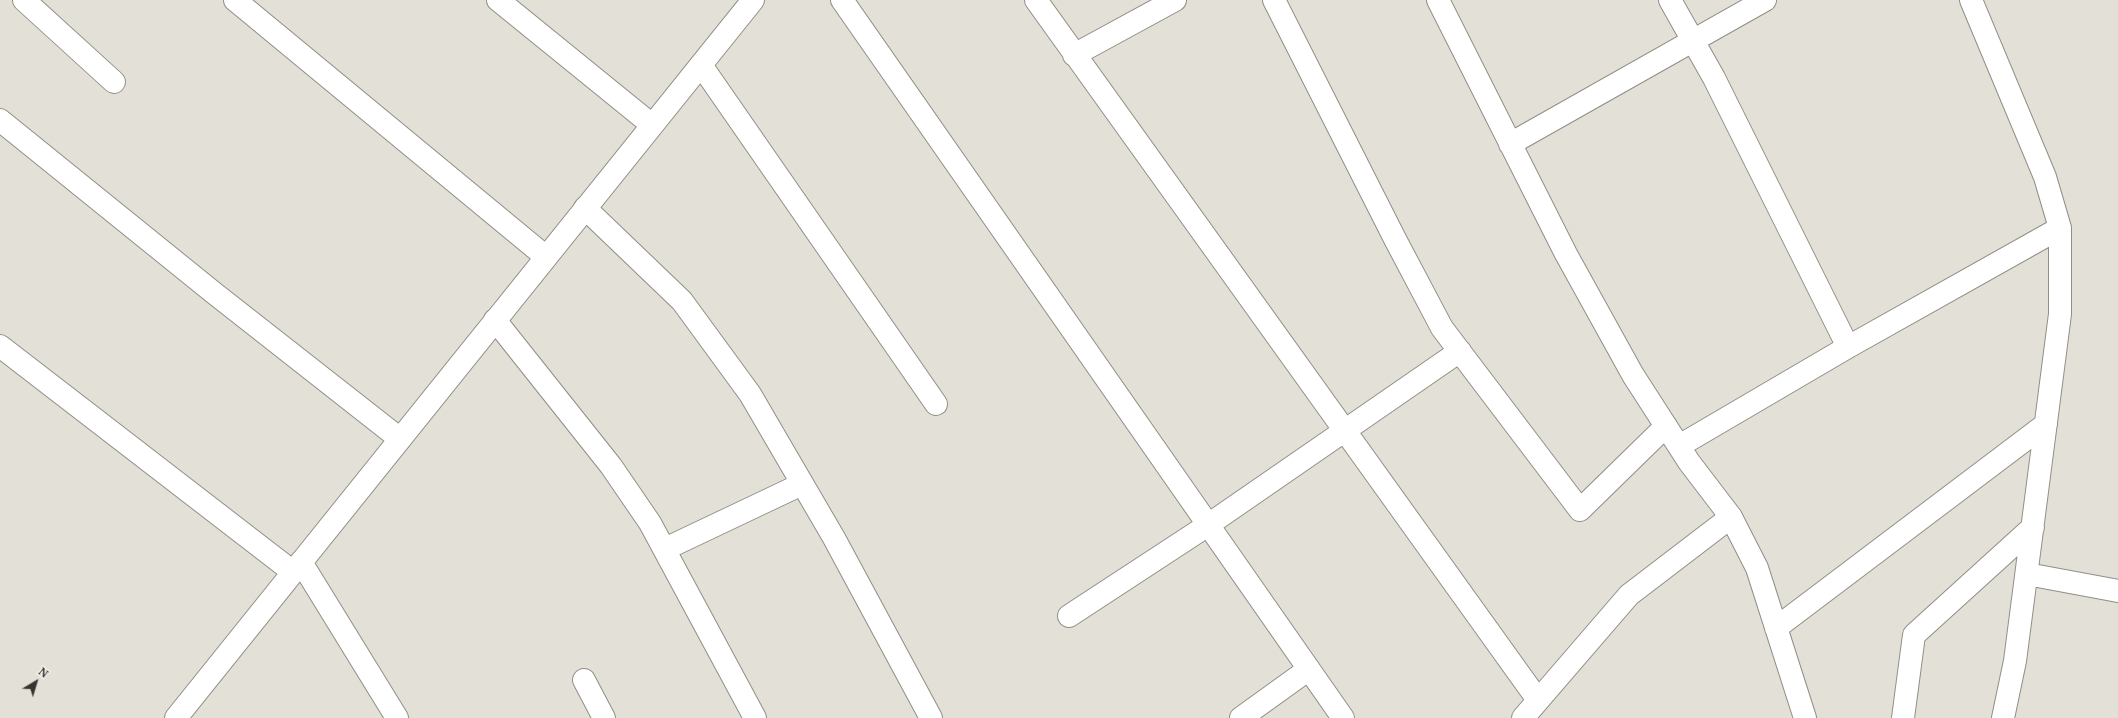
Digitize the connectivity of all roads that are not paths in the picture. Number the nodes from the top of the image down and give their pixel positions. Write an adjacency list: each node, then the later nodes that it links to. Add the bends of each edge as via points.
1 (24, 0): 17 (street)
2 (235, 0): 23 (street)
3 (498, 0): 19 (street)
4 (753, 0): 16 (street)
5 (842, 0): 36 (street)
6 (1036, 0): 15 (street)
7 (1174, 0): 13 (street)
8 (1274, 0): 27 (street, via 1398,246 1442,328)
9 (1438, 0): 20 (street)
10 (1670, 0): 14 (street)
11 (1765, 0): 14 (street)
12 (1971, 0): 22 (street, via 2045,177)
13 (1146, 7): 15 (street)
14 (1692, 39): 20 (street); 26 (street, via 1714,78)
15 (1074, 55): 31 (street)
16 (700, 65): 19 (street); 28 (street)
17 (114, 82)
18 (0, 120): 32 (street)
19 (652, 125): 21 (street)
20 (1510, 144): 30 (street, via 1570,261 1634,375)
21 (585, 208): 23 (street); 34 (street, via 682,301 750,394)
22 (2060, 228): 26 (street); 29 (street, via 2060,314)
23 (546, 257): 24 (street)
24 (495, 320): 32 (street); 38 (street, via 611,466 650,522)
25 (0, 346): 39 (street)
26 (1848, 347): 33 (street)
27 (1460, 351): 30 (street, via 1580,510); 31 (street)
28 (936, 404)
29 (2046, 424): 37 (street); 43 (street)
30 (1666, 426): 33 (street)
31 (1345, 431): 36 (street); 46 (street)
32 (400, 439): 39 (street)
33 (1679, 446): 35 (street)
34 (802, 484): 38 (street); 51 (street)
35 (1731, 517): 43 (street, via 1757,568); 46 (street, via 1629,595)
36 (1208, 525): 42 (street); 44 (street)
37 (2033, 527): 40 (street); 56 (street, via 1914,635)
38 (664, 549): 50 (street)
39 (297, 567): 47 (street); 48 (street)
40 (2027, 574): 41 (street); 57 (street, via 2015,661)
41 (2118, 591)
42 (1069, 616)
43 (1776, 628): 55 (street)
44 (1309, 669): 52 (street); 53 (street)
45 (584, 680): 49 (street)
46 (1538, 700): 54 (street)
47 (176, 718)
48 (397, 718)
49 (604, 718)
50 (755, 718)
51 (931, 718)
52 (1240, 718)
53 (1343, 718)
54 (1523, 718)
55 (1805, 718)
56 (1902, 718)
57 (2003, 718)

